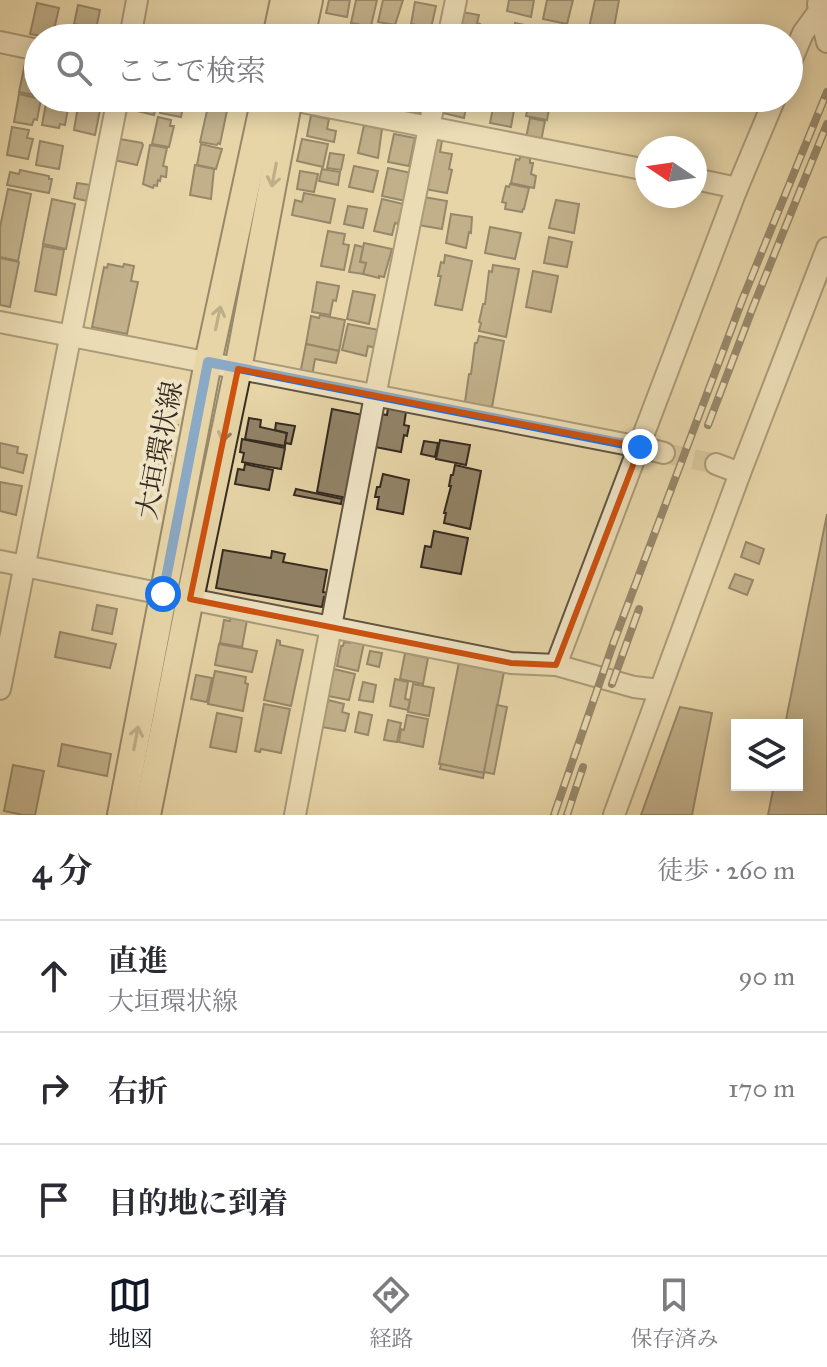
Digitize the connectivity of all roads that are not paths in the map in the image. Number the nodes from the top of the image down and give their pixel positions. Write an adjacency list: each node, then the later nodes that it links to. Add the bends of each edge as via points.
1 (137, 0): 6 (street)
2 (284, 0): 7 (main road)
3 (309, 0): 8 (main road)
4 (456, 0): 9 (street)
5 (820, 4): 10 (street); 12 (street)
6 (133, 24)
7 (279, 24)
8 (304, 24)
9 (451, 24)
10 (803, 33)
11 (0, 42): 13 (street)
12 (827, 42)
13 (24, 47)
14 (115, 112): 26 (street)
15 (277, 112): 27 (main road, 大垣環状線, one-way to 15)
16 (279, 112): 28 (main road, one-way to 28)
17 (352, 112): 20 (street)
18 (432, 112): 20 (street)
19 (769, 112): 23 (street)
20 (429, 127): 21 (street); 29 (street)
21 (635, 168)
22 (707, 182): 23 (street)
23 (736, 191): 30 (street)
24 (827, 248): 33 (street)
25 (0, 322): 26 (street)
26 (70, 336): 27 (street); 35 (street)
27 (208, 362): 28 (street); 36 (main road, 大垣環状線)
28 (238, 369): 29 (street); 37 (main road, one-way to 37)
29 (375, 396): 30 (street); 38 (street)
30 (640, 447): 31 (street); 39 (street)
31 (664, 453)
32 (716, 464): 33 (street)
33 (740, 473): 41 (street)
34 (0, 561): 35 (street)
35 (25, 565): 36 (street); 40 (street)
36 (163, 594): 42 (main road, 大垣環状線, one-way to 36)
37 (190, 599): 38 (street); 43 (main road)
38 (331, 627): 39 (street, via 511,663); 44 (street)
39 (556, 665): 41 (street)
40 (0, 689)
41 (660, 690): 45 (street)
42 (121, 815)
43 (147, 815)
44 (295, 815)
45 (614, 815)

